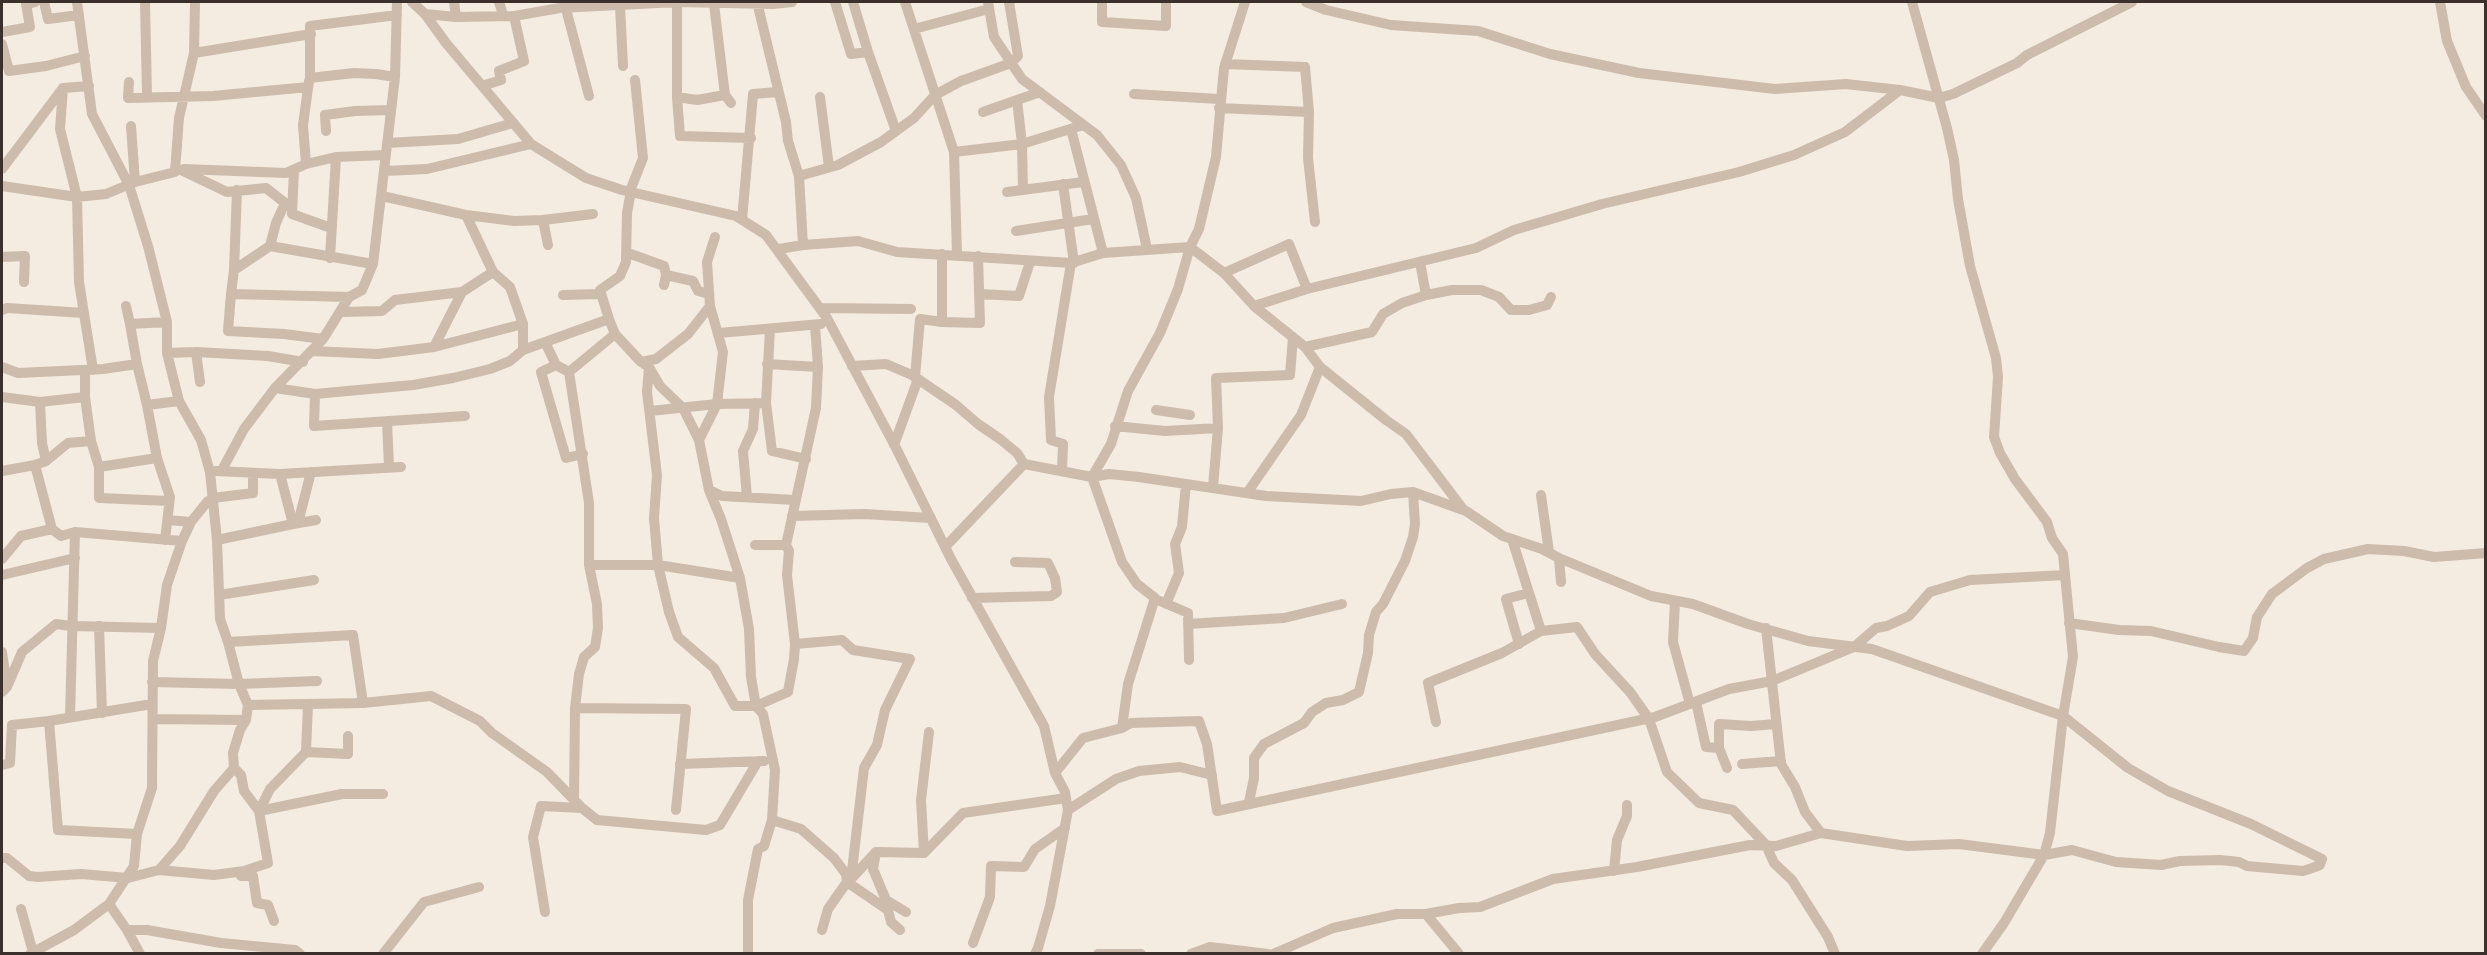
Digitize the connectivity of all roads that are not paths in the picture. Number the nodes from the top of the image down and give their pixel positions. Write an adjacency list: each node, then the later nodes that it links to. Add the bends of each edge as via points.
1 (34, 2): 34 (street, via 26,4 30,27)
2 (44, 2): 29 (street, via 48,19)
3 (78, 2): 29 (street)
4 (145, 2): 57 (street)
5 (195, 2): 38 (street)
6 (397, 2): 30 (street)
7 (412, 2): 28 (street)
8 (454, 2): 32 (street)
9 (499, 2): 31 (street)
10 (677, 2): 24 (street); 25 (street); 59 (street)
11 (792, 2): 23 (street)
12 (835, 2): 37 (street, via 851,54)
13 (853, 2): 37 (street)
14 (905, 2): 33 (street)
15 (1009, 2): 40 (street, via 1018,56)
16 (1102, 2): 17 (street, via 1102,22 1166,27)
17 (1166, 2)
18 (1245, 2): 41 (street)
19 (1306, 2): 51 (street, via 1391,25 1478,31 1550,54 1639,73 1776,89 1846,84)
20 (1912, 2): 61 (street)
21 (2132, 2): 61 (street, via 2017,63)
22 (2440, 2): 67 (street, via 2447,41 2466,87)
23 (758, 3): 25 (street); 52 (street)
24 (618, 4): 27 (street); 42 (street)
25 (714, 4): 59 (street, via 728,99)
26 (989, 5): 33 (street); 40 (street, via 994,37)
27 (561, 6): 31 (street); 58 (street)
28 (425, 14): 32 (street); 49 (street)
29 (79, 15): 39 (street)
30 (397, 15): 35 (street, via 310,26); 44 (street)
31 (509, 15): 32 (street); 49 (street, via 524,61 499,71 501,80)
32 (456, 17)
33 (914, 29): 56 (street)
34 (2, 32)
35 (311, 34): 38 (street); 47 (street)
36 (2, 44): 43 (street)
37 (868, 52): 73 (street)
38 (194, 53): 55 (street)
39 (85, 56): 43 (street); 48 (street)
40 (1011, 63): 53 (street, via 1022,79); 56 (street)
41 (1225, 64): 63 (street); 66 (street, via 1305,67)
42 (623, 66)
43 (5, 71)
44 (395, 77): 47 (street, via 354,73); 64 (street)
45 (635, 80): 94 (street, via 643,158)
46 (129, 82): 57 (street, via 128,98)
47 (309, 82): 55 (street, via 213,96); 81 (street, via 303,125)
48 (89, 86): 50 (street); 89 (street, via 95,122)
49 (482, 86): 68 (street)
50 (63, 88): 83 (street); 97 (street, via 60,129)
51 (1900, 90): 61 (street); 122 (street, via 1845,132 1794,155 1602,204 1514,230 1476,248)
52 (778, 92): 74 (street, via 753,94); 87 (street)
53 (1040, 92): 62 (street); 69 (street)
54 (1134, 94): 63 (street)
55 (183, 95): 57 (street); 85 (street)
56 (935, 95): 73 (street); 78 (street)
57 (147, 96)
58 (589, 96)
59 (677, 97): 74 (street, via 680,136)
60 (820, 97): 82 (street)
61 (1939, 98): 253 (street, via 1954,160 1970,266 1996,358 1994,437 2015,479 2063,554)
62 (1017, 100): 65 (street); 77 (street)
63 (1219, 103): 66 (street); 111 (street, via 1216,157 1199,229)
64 (392, 110): 72 (street, via 325,116); 75 (street)
65 (983, 112)
66 (1309, 112): 103 (street, via 1308,158)
67 (2486, 116)
68 (513, 123): 75 (street, via 458,140); 76 (street)
69 (1083, 125): 71 (street); 113 (street, via 1097,135 1121,165 1136,198)
70 (130, 126): 89 (street)
71 (1071, 129): 77 (street); 88 (street)
72 (326, 131)
73 (897, 131): 82 (street)
74 (751, 138): 102 (street)
75 (387, 143): 79 (street)
76 (531, 144): 86 (street, via 427,169); 94 (street, via 586,178)
77 (1022, 144): 78 (street); 93 (street)
78 (954, 152): 117 (street)
79 (386, 155): 80 (street); 86 (street)
80 (336, 157): 81 (street); 105 (street)
81 (306, 164): 84 (street)
82 (829, 167): 87 (street)
83 (2, 169)
84 (294, 170): 85 (street); 105 (street, via 292,214)
85 (178, 171): 89 (street); 92 (street, via 227,192)
86 (385, 171): 96 (street)
87 (799, 176): 109 (street)
88 (1083, 182): 90 (street); 100 (street)
89 (132, 183): 97 (street, via 106,194); 148 (street)
90 (1063, 184): 93 (street); 104 (street)
91 (2, 186): 97 (street)
92 (237, 190): 110 (street, via 266,188 285,203); 125 (street)
93 (1023, 190): 95 (street)
94 (630, 191): 102 (street); 114 (street)
95 (1007, 192)
96 (382, 196): 99 (street); 124 (street)
97 (77, 197): 146 (street, via 79,282)
98 (593, 214): 101 (street)
99 (466, 215): 101 (street); 126 (street)
100 (1093, 219): 104 (street); 115 (street)
101 (543, 220): 108 (street)
102 (742, 220): 112 (street)
103 (1315, 222)
104 (1069, 223): 106 (street); 123 (street)
105 (331, 228): 120 (street)
106 (1016, 231)
107 (715, 237): 133 (street, via 707,262)
108 (548, 245)
109 (803, 245): 112 (street); 116 (street, via 858,242 897,252)
110 (270, 246): 120 (street); 125 (street)
111 (1190, 247): 113 (street); 127 (street); 195 (street, via 1160,333 1128,391)
112 (779, 249): 142 (street)
113 (1147, 249): 115 (street)
114 (628, 253): 132 (street, via 620,276); 133 (street, via 664,266 665,280 693,281 698,291)
115 (1103, 253): 123 (street)
116 (942, 254): 117 (street); 150 (street)
117 (957, 255): 118 (street)
118 (978, 256): 121 (street); 134 (street)
119 (2, 257): 128 (street, via 25,256)
120 (330, 258): 124 (street)
121 (1030, 262): 123 (street); 134 (street, via 1019,296)
122 (1420, 262): 129 (street); 136 (street)
123 (1073, 263): 210 (street, via 1049,397 1052,440 1062,444)
124 (373, 264): 137 (street, via 363,290)
125 (234, 270): 131 (street)
126 (493, 272): 130 (street); 152 (street, via 510,287)
127 (1224, 273): 129 (street, via 1289,244); 141 (street)
128 (24, 282)
129 (1307, 290): 141 (street)
130 (462, 292): 145 (street, via 395,300 382,311); 160 (street)
131 (231, 294): 137 (street); 158 (street, via 228,331)
132 (599, 294): 135 (street); 147 (street)
133 (709, 294): 140 (street)
134 (979, 294): 150 (street, via 980,323)
135 (563, 295)
136 (1426, 295): 138 (street, via 1481,290 1499,297 1511,310 1547,305); 161 (street, via 1383,314 1372,332)
137 (349, 297): 145 (street)
138 (1551, 297)
139 (126, 306): 151 (street)
140 (710, 306): 155 (street); 168 (street, via 688,334)
141 (1254, 306): 157 (street)
142 (820, 308): 143 (street); 149 (street)
143 (910, 309)
144 (2, 310): 146 (street)
145 (341, 312): 158 (street)
146 (84, 313): 175 (street)
147 (609, 319): 156 (street); 159 (street)
148 (167, 322): 151 (street); 165 (street)
149 (830, 322): 153 (street); 171 (street)
150 (942, 322): 177 (street, via 920,319)
151 (130, 324): 167 (street)
152 (524, 324): 160 (street); 162 (street)
153 (815, 325): 154 (street); 173 (street)
154 (770, 329): 155 (street); 169 (street)
155 (719, 333): 186 (street, via 723,352)
156 (615, 334): 168 (street); 176 (street)
157 (1293, 337): 161 (street); 196 (street, via 1290,375 1216,378)
158 (323, 339): 163 (street)
159 (545, 342): 162 (street); 170 (street)
160 (434, 347): 163 (street, via 378,354)
161 (1305, 347): 174 (street)
162 (523, 350): 180 (street, via 510,361 453,378)
163 (312, 351): 166 (street)
164 (196, 352): 165 (street); 166 (street); 178 (street)
165 (167, 353): 183 (street)
166 (303, 362): 179 (street)
167 (137, 364): 175 (street); 187 (street)
168 (645, 364): 188 (street, via 660,386); 190 (street)
169 (767, 364): 173 (street); 185 (street)
170 (556, 365): 176 (street); 201 (street, via 542,372 566,458)
171 (852, 366): 177 (street, via 886,364); 200 (street)
172 (2, 367): 175 (street, via 18,373)
173 (818, 367): 203 (street, via 816,408)
174 (1320, 367): 222 (street, via 1301,415); 228 (street, via 1407,434)
175 (89, 370): 182 (street)
176 (569, 372): 201 (street)
177 (917, 378): 200 (street); 205 (street, via 1009,446)
178 (200, 382)
179 (275, 388): 180 (street); 212 (street, via 244,429)
180 (315, 394): 194 (street, via 314,426)
181 (2, 398): 184 (street)
182 (85, 398): 184 (street); 199 (street)
183 (179, 401): 187 (street); 213 (street, via 201,440)
184 (40, 402): 204 (street)
185 (760, 403): 186 (street); 203 (street, via 772,452); 224 (street, via 742,451)
186 (717, 404): 188 (street); 198 (street)
187 (147, 405): 202 (street)
188 (683, 408): 190 (street); 198 (street)
189 (1156, 410): 191 (street)
190 (650, 411): 251 (street, via 657,475 654,518)
191 (1168, 412): 192 (street); 197 (street)
192 (1190, 415)
193 (465, 416): 194 (street)
194 (387, 421): 209 (street)
195 (1115, 426): 197 (street); 217 (street, via 1111,444)
196 (1218, 428): 197 (street); 219 (street)
197 (1165, 431)
198 (699, 440): 220 (street)
199 (92, 441): 204 (street, via 68,443); 208 (street)
200 (894, 445): 230 (street)
201 (583, 454): 250 (street, via 589,503)
202 (157, 458): 208 (street); 227 (street)
203 (806, 459): 226 (street)
204 (46, 461): 206 (street)
205 (1024, 464): 210 (street); 243 (street)
206 (35, 465): 211 (street); 235 (street)
207 (401, 466): 209 (street)
208 (99, 467): 227 (street, via 99,498)
209 (389, 467): 214 (street)
210 (1062, 470): 217 (street)
211 (2, 471)
212 (222, 471): 213 (street); 215 (street)
213 (210, 472): 225 (street)
214 (311, 472): 216 (street); 234 (street)
215 (253, 473): 216 (street); 225 (street, via 253,493)
216 (279, 474): 234 (street)
217 (1092, 477): 218 (street, via 1123,475); 260 (street, via 1122,562 1137,584)
218 (1186, 484): 219 (street); 262 (street, via 1182,527 1176,544 1179,573)
219 (1213, 487): 222 (street)
220 (709, 490): 224 (street, via 722,496); 254 (street)
221 (1413, 492): 222 (street, via 1361,501); 228 (street); 316 (street, via 1413,537 1405,561 1376,612 1359,692 1326,703 1304,723 1264,744 1254,758)
222 (1247, 493)
223 (1541, 495): 244 (street)
224 (747, 497): 226 (street)
225 (213, 498): 233 (street); 239 (street)
226 (795, 500): 229 (street)
227 (169, 501): 231 (street)
228 (1464, 510): 237 (street)
229 (792, 516): 230 (street, via 864,514); 242 (street)
230 (931, 518): 243 (street)
231 (168, 519): 233 (street); 238 (street)
232 (316, 520): 234 (street)
233 (191, 522): 240 (street)
234 (296, 523): 239 (street)
235 (52, 529): 236 (street, via 61,536); 248 (street, via 21,536)
236 (75, 532): 238 (street); 246 (street)
237 (1512, 539): 244 (street); 257 (street)
238 (165, 540): 240 (street)
239 (217, 540): 258 (street)
240 (182, 541): 268 (street, via 167,585)
241 (755, 545): 242 (street)
242 (786, 545): 272 (street)
243 (945, 547): 259 (street)
244 (1549, 552): 247 (street)
245 (2486, 553): 264 (street, via 2434,556 2368,549 2324,559 2272,594 2257,617 2253,638 2244,651 2151,631)
246 (75, 558): 252 (street); 266 (street)
247 (1559, 558): 256 (street); 261 (street, via 1651,596)
248 (2, 559)
249 (1015, 562): 259 (street, via 1048,563 1057,592 1051,596)
250 (589, 565): 251 (street); 288 (street, via 598,628 595,647 584,657)
251 (658, 565): 254 (street); 287 (street, via 678,637 714,668 735,706)
252 (2, 575)
253 (2065, 575): 264 (street); 274 (street, via 1970,580 1930,592 1909,616 1876,628)
254 (740, 578): 287 (street)
255 (314, 580): 258 (street)
256 (1561, 582)
257 (1528, 593): 270 (street); 273 (street, via 1506,599)
258 (219, 594): 271 (street, via 220,619)
259 (972, 598): 311 (street, via 1044,726)
260 (1155, 598): 262 (street); 298 (street, via 1128,684)
261 (1675, 601): 269 (street); 283 (street, via 1673,642)
262 (1167, 604): 265 (street, via 1188,613)
263 (1342, 604): 265 (street, via 1284,618)
264 (2069, 623): 290 (street, via 2073,657)
265 (1188, 624): 276 (street)
266 (71, 626): 267 (street); 281 (street, via 56,624 22,652); 291 (street)
267 (99, 626): 268 (street); 289 (street)
268 (161, 628): 279 (street)
269 (1766, 628): 274 (street, via 1808,641); 278 (street)
270 (1541, 631): 273 (street); 293 (street, via 1577,627)
271 (228, 642): 280 (street); 282 (street, via 353,635)
272 (795, 644): 287 (street, via 788,692); 335 (street, via 842,640 853,650 910,659 885,710 877,745 864,768)
273 (1519, 644): 296 (street, via 1428,683)
274 (1854, 647): 278 (street); 290 (street, via 1872,649)
275 (2, 652): 281 (street)
276 (1189, 660)
277 (317, 681): 280 (street)
278 (1772, 681): 283 (street); 297 (street)
279 (152, 682): 280 (street); 284 (street)
280 (239, 684): 285 (street)
281 (4, 689)
282 (363, 703): 286 (street); 315 (street, via 431,696 480,721 547,772)
283 (1693, 703): 293 (street); 301 (street, via 1706,747)
284 (152, 704): 289 (street); 292 (street)
285 (248, 705): 286 (street); 294 (street)
286 (308, 705): 302 (street)
287 (756, 706): 304 (street, via 763,714)
288 (575, 708): 306 (street, via 686,709); 315 (street)
289 (102, 713): 291 (street)
290 (2063, 716): 329 (street); 329 (street, via 2128,768 2168,791 2251,824 2322,859 2320,865 2303,871 2220,860 2161,865 2116,862 2073,850)
291 (70, 717): 295 (street)
292 (154, 719): 294 (street); 325 (street, via 152,788)
293 (1649, 719): 316 (street); 326 (street, via 1667,772 1698,802 1733,810)
294 (246, 720): 309 (street, via 233,753)
295 (50, 721): 308 (street, via 12,725 10,763); 325 (street, via 58,830)
296 (1436, 722)
297 (1776, 724): 301 (street, via 1719,724); 305 (street)
298 (1122, 728): 311 (street, via 1083,738); 312 (street, via 1131,723 1199,721)
299 (928, 732): 328 (street, via 921,800)
300 (348, 736): 302 (street, via 348,754)
301 (1719, 748): 310 (street)
302 (306, 752): 321 (street, via 270,789)
303 (758, 761): 304 (street); 306 (street); 318 (street, via 720,825 706,830 597,820)
304 (773, 761): 322 (street)
305 (1781, 761): 307 (street); 324 (street, via 1805,812)
306 (680, 764): 319 (street)
307 (1742, 764)
308 (2, 765)
309 (234, 768): 321 (street); 331 (street)
310 (1727, 768)
311 (1055, 774): 314 (street)
312 (1212, 775): 316 (street, via 1217,811); 320 (street, via 1180,767 1139,771 1116,779)
313 (383, 794): 321 (street, via 342,794)
314 (1066, 798): 320 (street); 328 (street, via 963,813)
315 (574, 800): 318 (street)
316 (1249, 802)
317 (1627, 805): 332 (street, via 1627,816 1617,840)
318 (582, 808): 340 (street, via 541,806 533,837)
319 (676, 810)
320 (1068, 810): 323 (street)
321 (259, 811): 333 (street, via 268,863)
322 (772, 820): 335 (street, via 801,829 834,858); 353 (street, via 764,846 758,849 748,900)
323 (1065, 828): 347 (street, via 1035,849 1024,867 990,866 990,897); 354 (street, via 1050,906)
324 (1821, 833): 326 (street, via 1776,846); 329 (street, via 1907,846 1959,844)
325 (137, 834): 334 (street, via 136,860)
326 (1766, 845): 332 (street); 361 (street, via 1774,863 1792,880)
327 (876, 852): 328 (street); 335 (street); 338 (street, via 873,869)
328 (924, 853)
329 (2044, 855): 362 (street)
330 (2, 858): 334 (street, via 29,876 81,874)
331 (159, 870): 333 (street); 334 (street)
332 (1614, 871): 342 (street, via 1553,879 1480,908)
333 (214, 875): 343 (street, via 253,876 256,903 268,904)
334 (128, 879): 337 (street)
335 (849, 881): 338 (street); 345 (street, via 828,909)
336 (479, 887): 352 (street, via 424,902)
337 (109, 904): 344 (street); 348 (street)
338 (887, 905): 341 (street); 346 (street, via 891,922)
339 (21, 909): 349 (street)
340 (545, 912)
341 (906, 912)
342 (1426, 914): 359 (street, via 1397,914 1333,928); 360 (street)
343 (274, 921)
344 (127, 930): 350 (street); 351 (street, via 295,950)
345 (822, 930)
346 (900, 930)
347 (973, 943)
348 (51, 949): 349 (street)
349 (31, 953)
350 (140, 954)
351 (300, 954)
352 (382, 954)
353 (748, 954)
354 (1035, 954)
355 (1098, 954): 356 (street)
356 (1141, 954)
357 (1191, 954): 358 (street, via 1210,947)
358 (1268, 954)
359 (1273, 954)
360 (1460, 954)
361 (1835, 954)
362 (1982, 954)

